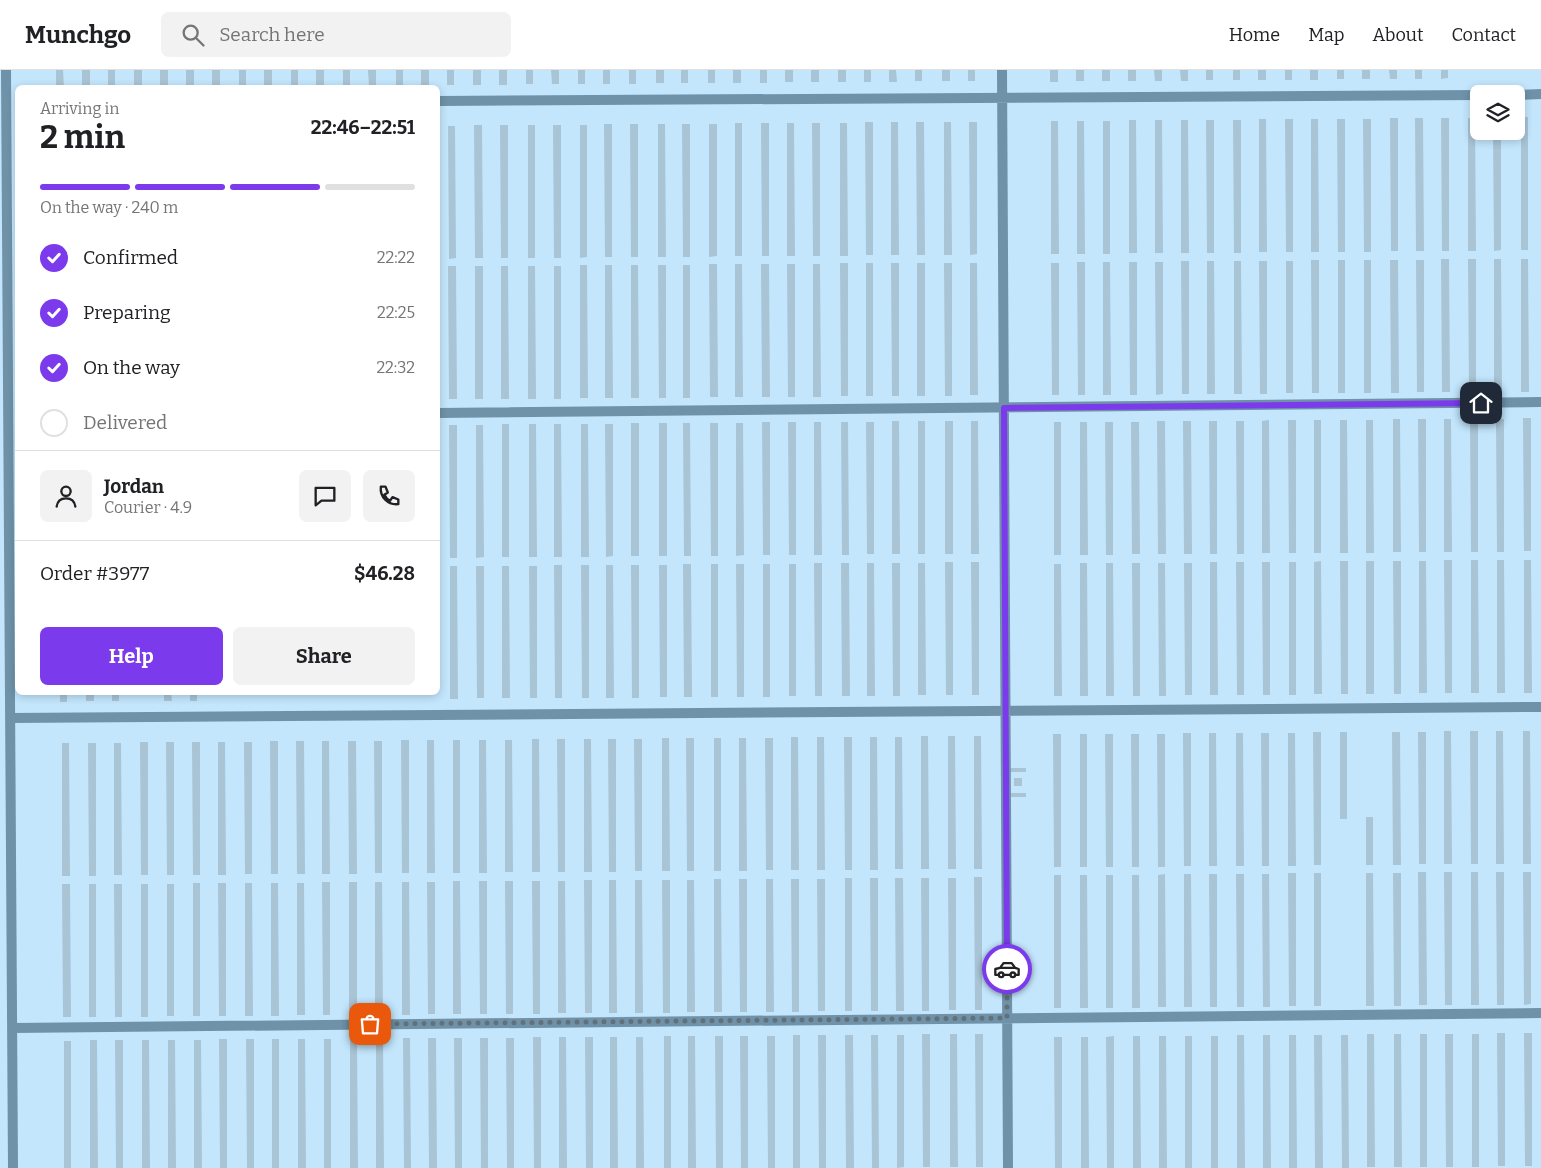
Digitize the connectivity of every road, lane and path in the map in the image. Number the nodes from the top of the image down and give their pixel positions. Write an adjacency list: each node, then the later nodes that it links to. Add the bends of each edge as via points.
1 (6, 70): 8 (lane)
2 (1002, 70): 6 (lane)
3 (1541, 94): 5 (lane)
4 (1470, 95): 6 (lane)
5 (1525, 95)
6 (1002, 98): 7 (lane); 11 (lane)
7 (440, 101)
8 (6, 104): 9 (lane); 13 (lane)
9 (15, 104)
10 (1541, 402): 11 (lane)
11 (1004, 408): 12 (lane); 15 (lane)
12 (440, 413)
13 (13, 417): 16 (lane)
14 (1541, 707): 15 (lane)
15 (1006, 711): 16 (lane); 18 (lane)
16 (10, 718): 19 (lane)
17 (1541, 1013): 18 (lane)
18 (1007, 1018): 19 (lane); 21 (lane)
19 (12, 1028): 20 (lane)
20 (13, 1168)
21 (1008, 1168)

